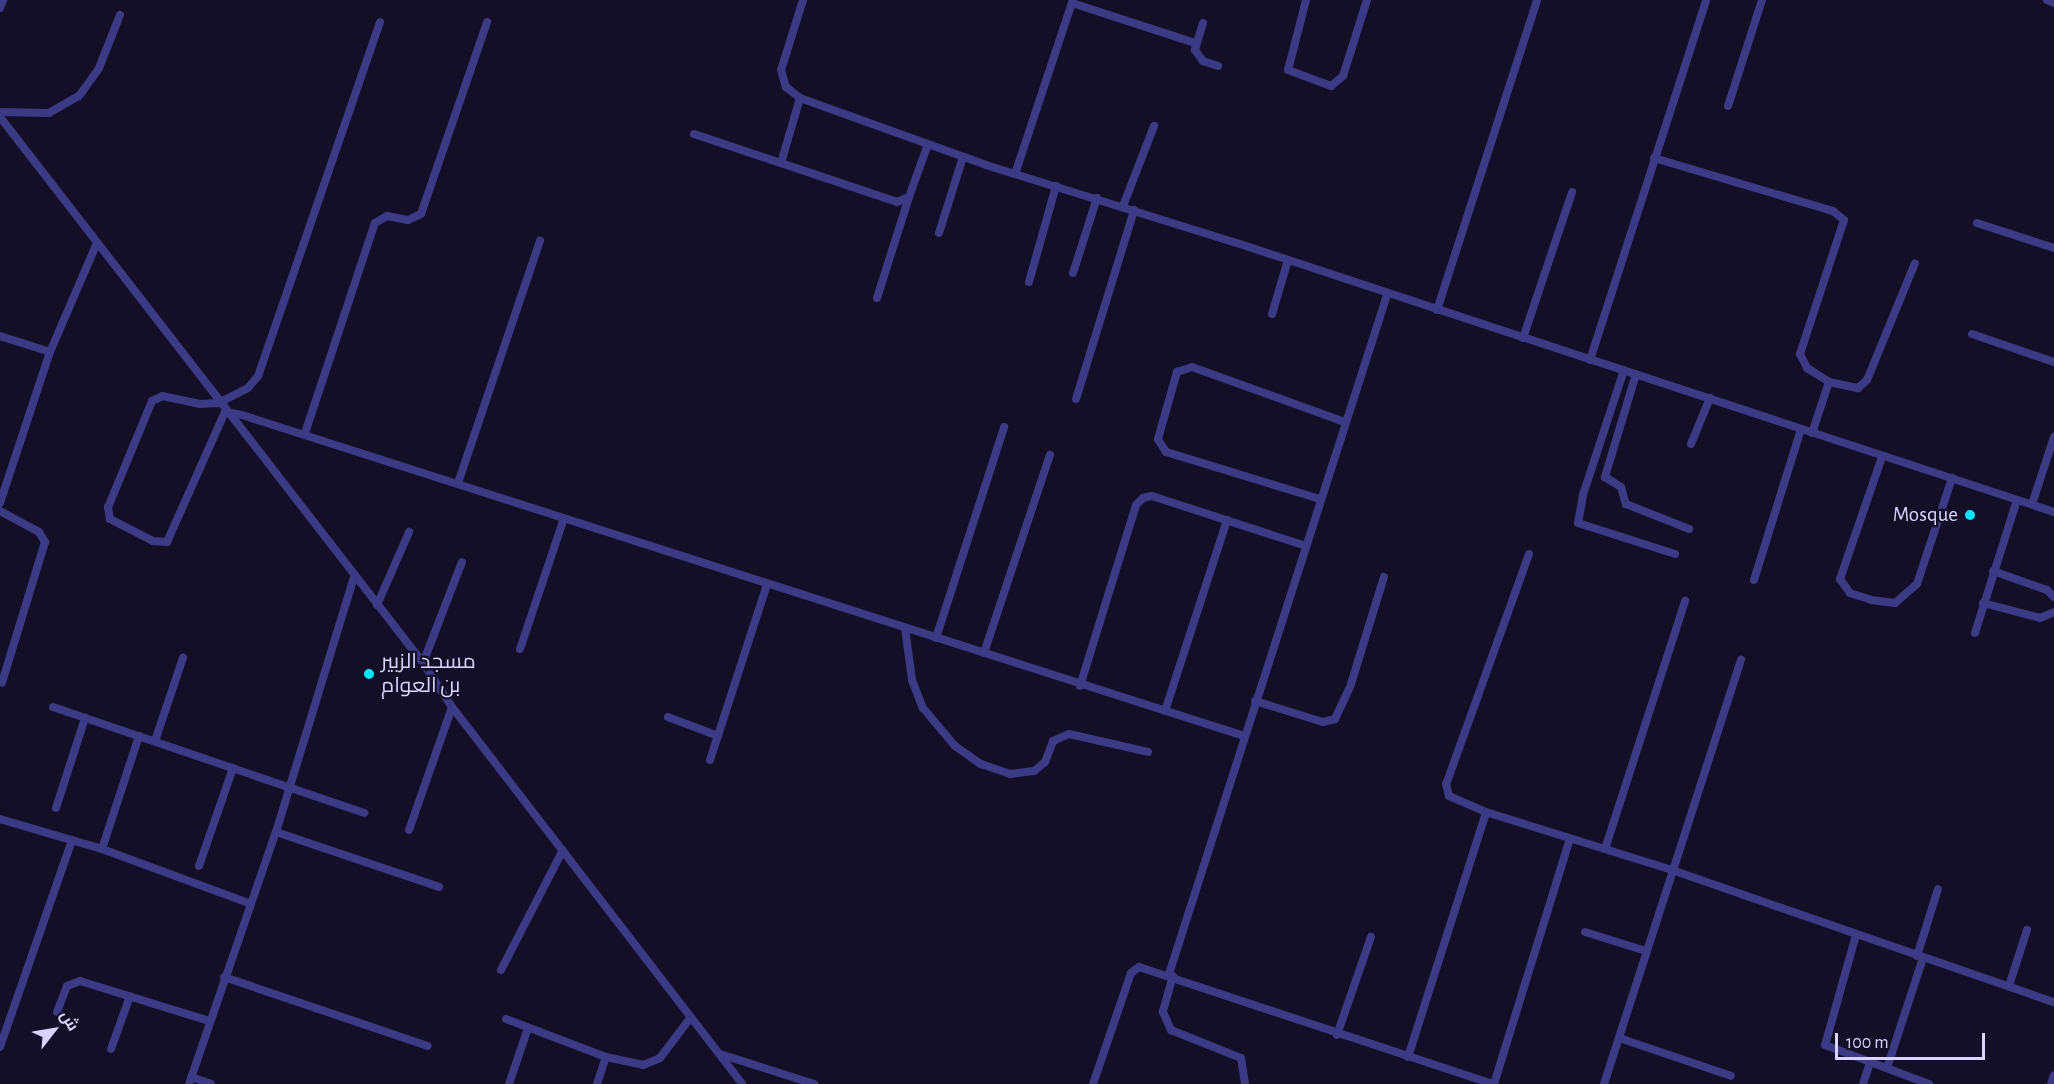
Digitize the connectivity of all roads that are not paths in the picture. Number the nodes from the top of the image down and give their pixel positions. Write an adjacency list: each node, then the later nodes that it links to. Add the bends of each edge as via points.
1 (3, 0): 11 (street)
2 (803, 0): 18 (street, via 781,70 786,87)
3 (1306, 0): 4 (street, via 1288,70 1331,86 1343,76)
4 (1367, 0)
5 (1537, 0): 46 (street)
6 (1706, 0): 26 (street)
7 (1762, 0): 19 (street)
8 (2047, 0): 10 (street)
9 (1073, 2): 16 (street); 28 (street)
10 (2054, 3)
11 (0, 8)
12 (120, 15): 20 (street, via 99,68 79,96 49,113)
13 (381, 22): 59 (street, via 258,376 248,388)
14 (487, 22): 64 (street, via 421,214 408,220 387,216 375,224)
15 (1203, 22): 16 (street)
16 (1195, 43): 17 (street, via 1198,56)
17 (1218, 66)
18 (800, 98): 24 (street); 27 (street)
19 (1728, 106)
20 (0, 112)
21 (0, 117): 38 (street)
22 (1155, 126): 33 (street)
23 (694, 134): 27 (street)
24 (928, 144): 25 (street); 31 (street)
25 (963, 157): 28 (street); 36 (street)
26 (1654, 158): 52 (street); 56 (street, via 1840,214 1844,226 1814,303 1800,354 1807,368)
27 (780, 163): 31 (street, via 897,202)
28 (1015, 174): 29 (street)
29 (1056, 186): 32 (street); 43 (street)
30 (1572, 192): 50 (street)
31 (909, 196): 45 (street)
32 (1096, 198): 33 (street); 42 (street)
33 (1124, 206): 34 (street)
34 (1134, 210): 40 (street); 58 (street)
35 (1977, 223): 39 (street)
36 (939, 233)
37 (540, 241): 72 (street)
38 (97, 243): 51 (street); 59 (street)
39 (2054, 248)
40 (1288, 260): 44 (street); 47 (street)
41 (1915, 263): 56 (street, via 1867,380 1851,389)
42 (1073, 273)
43 (1029, 282)
44 (1388, 295): 46 (street); 61 (street)
45 (877, 298)
46 (1437, 310): 50 (street)
47 (1272, 314)
48 (1972, 334): 53 (street)
49 (0, 336): 51 (street)
50 (1522, 338): 52 (street)
51 (50, 352): 75 (street)
52 (1590, 360): 54 (street)
53 (2054, 362)
54 (1624, 370): 55 (street); 85 (street, via 1583,495 1578,523)
55 (1636, 374): 57 (street); 81 (street, via 1605,477 1621,487 1626,504)
56 (1829, 382): 65 (street)
57 (1710, 398): 63 (street); 67 (street)
58 (1076, 399)
59 (218, 403): 60 (street); 60 (street, via 200,404 163,396 152,401 108,507 111,519 153,540 167,542)
60 (225, 412): 64 (street); 89 (street)
61 (1345, 422): 73 (street); 73 (street, via 1192,367 1178,372 1158,439 1166,453)
62 (1004, 427): 99 (street)
63 (1801, 429): 65 (street); 90 (street)
64 (305, 433): 72 (street)
65 (1812, 433): 69 (street)
66 (2054, 436): 70 (street)
67 (1692, 444)
68 (1050, 454): 101 (street)
69 (1882, 457): 71 (street); 71 (street, via 1840,579 1844,589 1871,600 1895,603 1917,584)
70 (2050, 459): 76 (street)
71 (1952, 478): 74 (street)
72 (458, 483): 80 (street)
73 (1320, 499): 83 (street)
74 (2017, 500): 76 (street); 87 (street)
75 (0, 503)
76 (2032, 504): 78 (street)
77 (0, 511): 105 (street, via 39,532 45,542)
78 (2054, 512)
79 (1227, 520): 83 (street); 106 (street, via 1152,496 1136,505); 110 (street)
80 (563, 521): 91 (street); 100 (street)
81 (1689, 529)
82 (410, 532): 95 (street)
83 (1306, 546): 107 (street)
84 (1529, 554): 122 (street, via 1446,784 1455,801)
85 (1675, 554)
86 (462, 562): 104 (street)
87 (1993, 571): 92 (street, via 2047,590); 94 (street)
88 (1384, 577): 107 (street, via 1351,684 1335,719 1323,722)
89 (354, 578): 95 (street); 120 (street)
90 (1754, 580)
91 (767, 585): 97 (street); 114 (street)
92 (2054, 597)
93 (1685, 601): 130 (street)
94 (1983, 603): 96 (street, via 2040,618); 98 (street)
95 (377, 605): 104 (street)
96 (2054, 612)
97 (905, 628): 99 (street); 117 (street, via 912,680 923,708 955,747 981,764 1010,774 1034,771 1045,762 1053,741 1070,734)
98 (1975, 633)
99 (936, 638): 101 (street)
100 (520, 650)
101 (984, 653): 106 (street)
102 (183, 658): 116 (street)
103 (1741, 660): 133 (street)
104 (423, 663): 109 (street)
105 (2, 683)
106 (1080, 686): 110 (street)
107 (1255, 701): 115 (street)
108 (53, 707): 112 (street)
109 (452, 707): 125 (street); 131 (street)
110 (1165, 711): 115 (street)
111 (668, 717): 114 (street)
112 (85, 718): 113 (street); 121 (street)
113 (139, 736): 116 (street); 129 (street)
114 (718, 736): 118 (street)
115 (1244, 736): 144 (street)
116 (155, 741): 119 (street)
117 (1148, 752)
118 (710, 760)
119 (233, 768): 120 (street); 132 (street)
120 (290, 786): 123 (street); 126 (street)
121 (56, 808)
122 (1486, 812): 127 (street); 161 (street)
123 (364, 813)
124 (0, 819): 128 (street)
125 (409, 830)
126 (276, 832): 134 (street); 136 (street)
127 (1570, 839): 130 (street); 175 (street)
128 (72, 840): 129 (street); 157 (street)
129 (102, 849): 136 (street)
130 (1605, 849): 133 (street)
131 (563, 850): 143 (street); 150 (street)
132 (199, 866)
133 (1672, 870): 139 (street); 141 (street)
134 (439, 887)
135 (1938, 889): 142 (street)
136 (249, 903): 145 (street)
137 (2027, 930): 146 (street)
138 (1586, 932): 141 (street)
139 (1856, 935): 142 (street); 162 (street, via 1824,1042)
140 (1371, 937): 154 (street)
141 (1646, 951): 155 (street)
142 (1920, 957): 146 (street); 163 (street)
143 (501, 970)
144 (1171, 975): 154 (street); 173 (street, via 1142,967 1133,970); 174 (street, via 1164,1004 1165,1021 1171,1030 1240,1058)
145 (224, 977): 152 (street); 156 (street)
146 (2009, 986): 148 (street)
147 (130, 996): 149 (street, via 73,981 67,986); 152 (street); 158 (street)
148 (2054, 1002)
149 (57, 1012)
150 (691, 1017): 159 (street); 160 (street, via 650,1065)
151 (506, 1019): 153 (street)
152 (209, 1021): 166 (street)
153 (528, 1028): 160 (street); 169 (street)
154 (1337, 1035): 161 (street)
155 (1619, 1038): 165 (street); 176 (street)
156 (428, 1046)
157 (0, 1047)
158 (111, 1049)
159 (719, 1054): 171 (street); 172 (street)
160 (606, 1057): 170 (street)
161 (1408, 1057): 167 (street)
162 (1870, 1062): 163 (street); 177 (street)
163 (1887, 1068): 178 (street)
164 (2054, 1075): 179 (street)
165 (1731, 1076)
166 (190, 1081): 168 (street)
167 (1478, 1082): 175 (street)
168 (212, 1084)
169 (509, 1084)
170 (597, 1084)
171 (742, 1084)
172 (814, 1084)
173 (1094, 1084)
174 (1245, 1084)
175 (1493, 1084)
176 (1604, 1084)
177 (1863, 1084)
178 (1929, 1084)
179 (2051, 1084)

